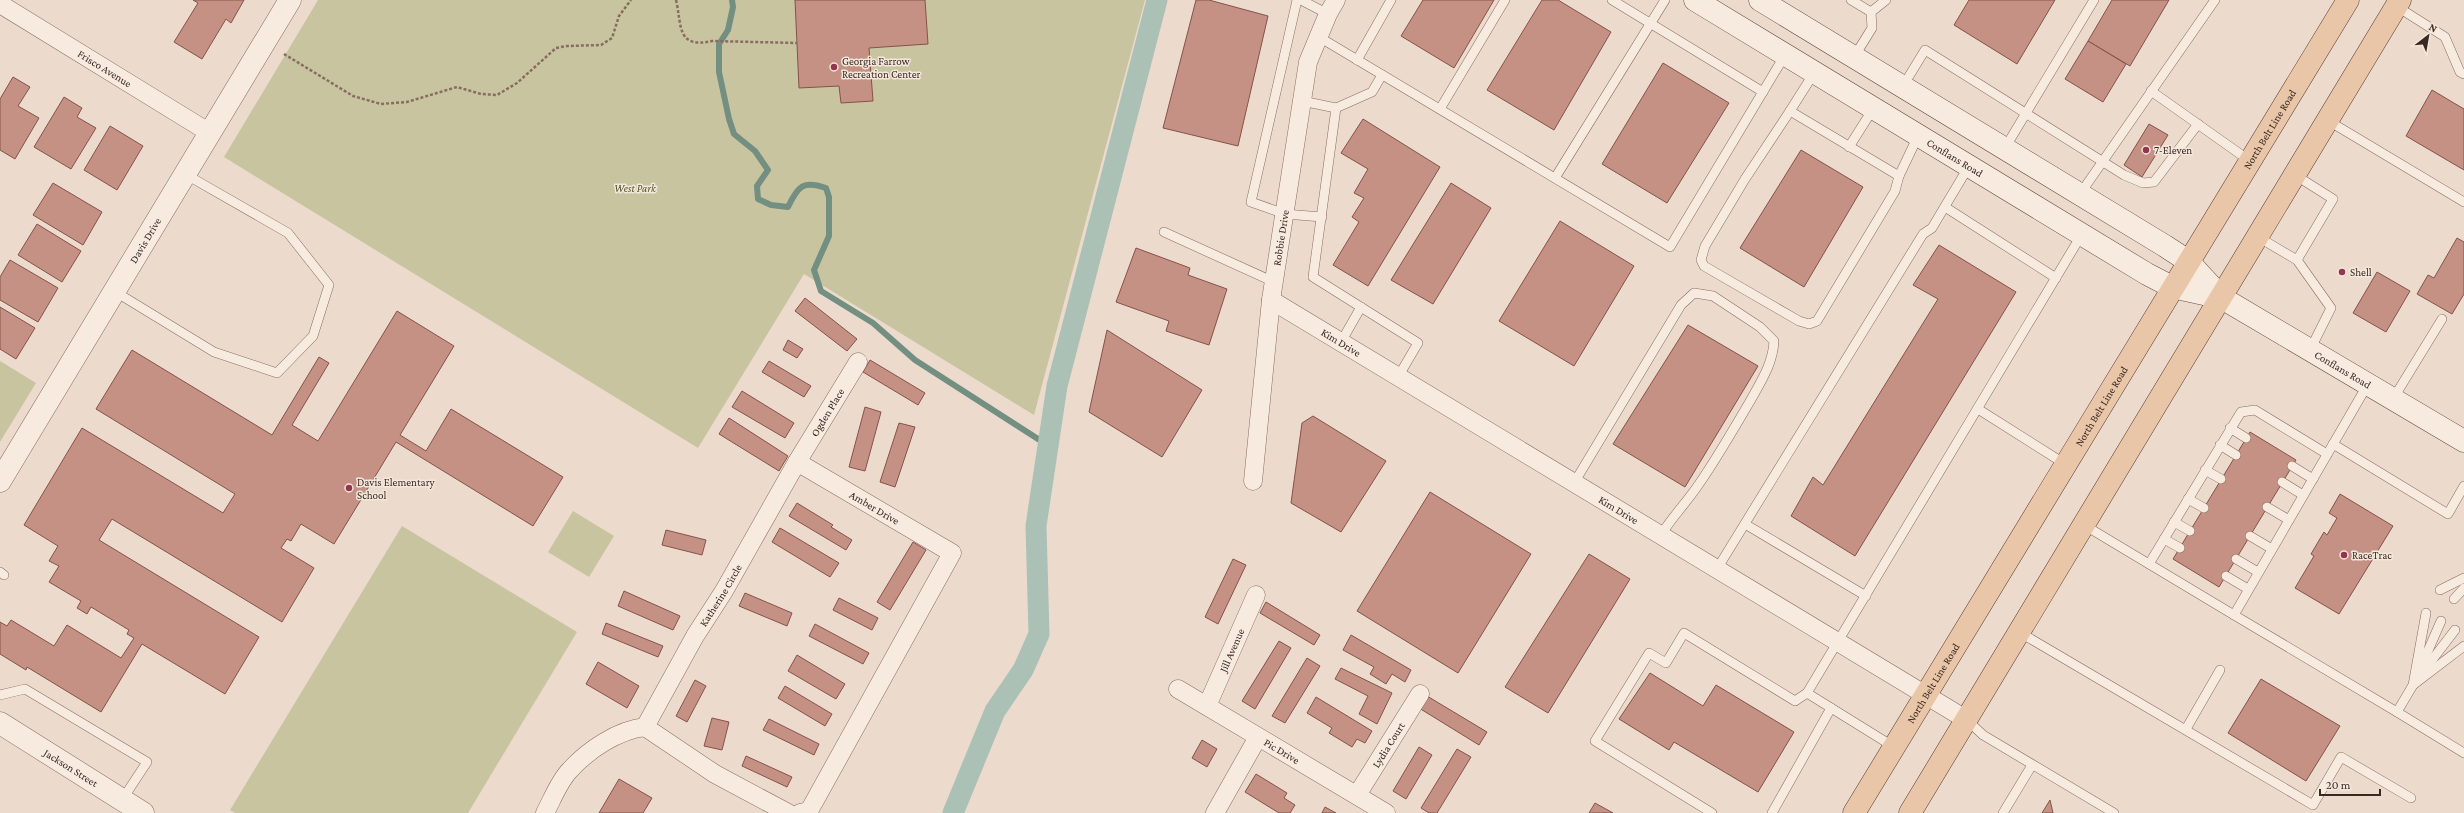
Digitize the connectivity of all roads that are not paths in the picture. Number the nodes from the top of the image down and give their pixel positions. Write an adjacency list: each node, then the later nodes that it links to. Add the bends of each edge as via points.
1 (290, 0): 38 (main road, Davis Drive)
2 (1297, 0): 52 (lane, via 1251,202)
3 (1301, 0): 17 (lane)
4 (1391, 0): 23 (lane)
5 (1505, 0): 32 (lane)
6 (1612, 0): 19 (lane)
7 (1665, 0): 19 (lane)
8 (1696, 0): 21 (main road, Conflans Road)
9 (1760, 0): 22 (main road, Conflans Road)
10 (1851, 0): 18 (lane)
11 (1886, 0): 18 (lane)
12 (2094, 0): 35 (lane)
13 (2215, 0): 28 (lane)
14 (2348, 0): 43 (main road, North Belt Line Road)
15 (2398, 3): 25 (lane, via 2445,37 2460,72); 36 (main road)
16 (0, 4): 38 (street, Frisco Avenue)
17 (1332, 7): 20 (street, Robbie Drive)
18 (1871, 12): 22 (lane, via 1872,28)
19 (1650, 23): 29 (lane); 48 (lane)
20 (1318, 36): 23 (lane); 30 (street, Robbie Drive, via 1308,62)
21 (1785, 55): 24 (main road, Conflans Road); 29 (lane)
22 (1854, 57): 27 (main road, Conflans Road)
23 (1357, 60): 26 (lane)
24 (1814, 73): 33 (lane); 34 (main road, Conflans Road)
25 (2464, 74)
26 (1382, 75): 31 (lane, via 1372,92); 32 (lane)
27 (1903, 86): 34 (main road); 35 (lane, via 1925,50); 41 (main road, Conflans Road)
28 (2151, 91): 37 (lane); 42 (lane)
29 (1763, 92): 48 (lane, via 1670,248)
30 (1302, 101): 31 (lane); 52 (street, Robbie Drive)
31 (1336, 108): 53 (lane)
32 (1440, 109): 48 (lane)
33 (1790, 111): 40 (lane); 47 (lane, via 1705,246 1701,260 1704,266 1799,321 1809,324 1817,321 1895,191)
34 (1879, 112): 39 (main road, Conflans Road); 40 (lane)
35 (2026, 114): 41 (lane); 42 (lane)
36 (2327, 120): 46 (main road); 50 (lane)
37 (2198, 124): 42 (lane, via 2154,182 2143,183); 43 (lane)
38 (210, 133): 45 (main road, Davis Drive)
39 (1918, 136): 44 (main road, Conflans Road); 47 (lane)
40 (1849, 147): 47 (lane)
41 (2005, 148): 49 (main road, Conflans Road)
42 (2102, 161): 49 (lane)
43 (2250, 161): 58 (main road, North Belt Line Road)
44 (1969, 166): 51 (lane); 55 (main road, Conflans Road)
45 (185, 174): 62 (main road, Davis Drive); 62 (lane, via 288,233 329,285 313,336 277,373 214,352)
46 (2294, 174): 56 (main road); 57 (lane, via 2333,200)
47 (1899, 176)
48 (1555, 178)
49 (2080, 194): 58 (main road, Conflans Road)
50 (2464, 202)
51 (1944, 207): 59 (lane); 98 (lane, via 1932,228 1923,234)
52 (1284, 214): 53 (lane); 60 (street, Robbie Drive)
53 (1322, 217): 65 (lane, via 1313,278)
54 (1164, 232): 60 (lane)
55 (2082, 234): 59 (lane); 61 (main road, Conflans Road)
56 (2258, 237): 57 (lane); 63 (main road)
57 (2297, 260): 68 (lane, via 2331,308)
58 (2188, 261): 61 (main road, North Belt Line Road); 63 (main road, Conflans Road)
59 (2056, 278): 73 (lane)
60 (1274, 282): 64 (street, Robbie Drive)
61 (2172, 287): 63 (main road, Conflans Road); 82 (main road, North Belt Line Road)
62 (114, 291): 87 (main road, Davis Drive)
63 (2222, 298): 68 (main road, Conflans Road); 99 (main road)
64 (1271, 300): 67 (street, Kim Drive); 88 (street, Robbie Drive)
65 (1361, 307): 67 (lane); 70 (lane, via 1418,343)
66 (2442, 319): 72 (lane)
67 (1341, 342): 70 (street, Kim Drive)
68 (2310, 350): 71 (main road, Conflans Road)
69 (858, 362): 81 (street, Ogden Place)
70 (1398, 377): 90 (street, Kim Drive)
71 (2368, 384): 72 (main road, Conflans Road); 77 (lane)
72 (2393, 399): 76 (main road, Conflans Road)
73 (1978, 409): 82 (lane); 116 (lane)
74 (2230, 428): 75 (lane); 78 (lane); 79 (lane, via 2241,412 2255,410)
75 (2246, 438)
76 (2464, 441)
77 (2333, 444): 79 (lane); 91 (lane, via 2448,514)
78 (2220, 445): 80 (lane); 84 (lane)
79 (2327, 454): 86 (lane)
80 (2236, 455)
81 (797, 462): 137 (street, Katherine Circle); 149 (street, Amber Drive, via 952,553 809,811)
82 (2065, 464): 131 (main road, North Belt Line Road)
83 (2292, 466): 86 (lane)
84 (2205, 470): 85 (lane); 93 (lane)
85 (2221, 479)
86 (2313, 479): 92 (lane)
87 (0, 481)
88 (1254, 481)
89 (2282, 482): 92 (lane)
90 (1574, 483): 101 (street, Kim Drive); 101 (lane, via 1682,305 1694,293 1713,296 1760,328 1774,341 1773,352 1765,375 1734,428 1698,485 1671,517)
91 (2464, 486)
92 (2303, 495): 96 (lane)
93 (2188, 499): 95 (lane); 97 (lane)
94 (2267, 507): 96 (lane)
95 (2204, 508)
96 (2289, 520): 105 (lane)
97 (2174, 522): 100 (lane); 103 (lane)
98 (1745, 524): 108 (lane); 116 (lane)
99 (2084, 525): 107 (lane); 122 (main road)
100 (2190, 531)
101 (1661, 535): 108 (street, Kim Drive)
102 (2250, 536): 105 (lane)
103 (2164, 539): 104 (lane); 107 (lane)
104 (2180, 548)
105 (2272, 549): 109 (lane)
106 (2236, 559): 109 (lane)
107 (2149, 564): 119 (lane)
108 (1717, 569): 123 (street, Kim Drive)
109 (2258, 572): 113 (lane)
110 (2226, 576): 113 (lane)
111 (2464, 578): 114 (lane)
112 (2464, 588): 117 (lane)
113 (2248, 589): 119 (lane)
114 (2440, 590)
115 (1256, 594): 132 (street, Jill Avenue)
116 (1866, 596): 123 (lane)
117 (2454, 599)
118 (2426, 613): 126 (lane)
119 (2234, 615): 134 (lane)
120 (2441, 621): 126 (lane)
121 (2455, 630): 126 (lane)
122 (2019, 632): 135 (main road); 138 (lane)
123 (1838, 642): 129 (lane); 131 (street, Kim Drive)
124 (2464, 646): 126 (lane)
125 (2220, 670): 138 (lane)
126 (2413, 685): 134 (lane)
127 (1178, 689): 132 (street, Pic Drive)
128 (1420, 694): 143 (street, Lydia Court)
129 (1807, 694): 133 (lane); 152 (lane, via 1795,701 1684,633 1666,663 1649,653 1595,741)
130 (0, 695): 145 (lane, via 25,689 147,762)
131 (1925, 695): 135 (street, Kim Drive); 140 (main road, North Belt Line Road)
132 (1207, 706): 139 (street, Pic Drive)
133 (1831, 708): 140 (lane); 153 (lane)
134 (2397, 712): 141 (lane)
135 (1967, 720): 142 (lane, via 1983,736); 155 (main road)
136 (0, 723): 145 (main road, Jackson Street)
137 (645, 727): 147 (street, via 631,729 596,748 569,770); 148 (street, via 715,774)
138 (2186, 729): 144 (lane, via 2314,805 2341,757)
139 (1258, 737): 143 (street, Pic Drive); 150 (street)
140 (1894, 747): 154 (main road, North Belt Line Road)
141 (2464, 753)
142 (2032, 765): 156 (lane); 157 (lane)
143 (1357, 795): 151 (street, Pic Drive)
144 (2411, 798)
145 (122, 800): 146 (main road, Jackson Street)
146 (143, 813)
147 (545, 813)
148 (788, 813)
149 (800, 813)
150 (1216, 813)
151 (1386, 813)
152 (1712, 813)
153 (1772, 813)
154 (1854, 813)
155 (1910, 813)
156 (2003, 813)
157 (2114, 813)

